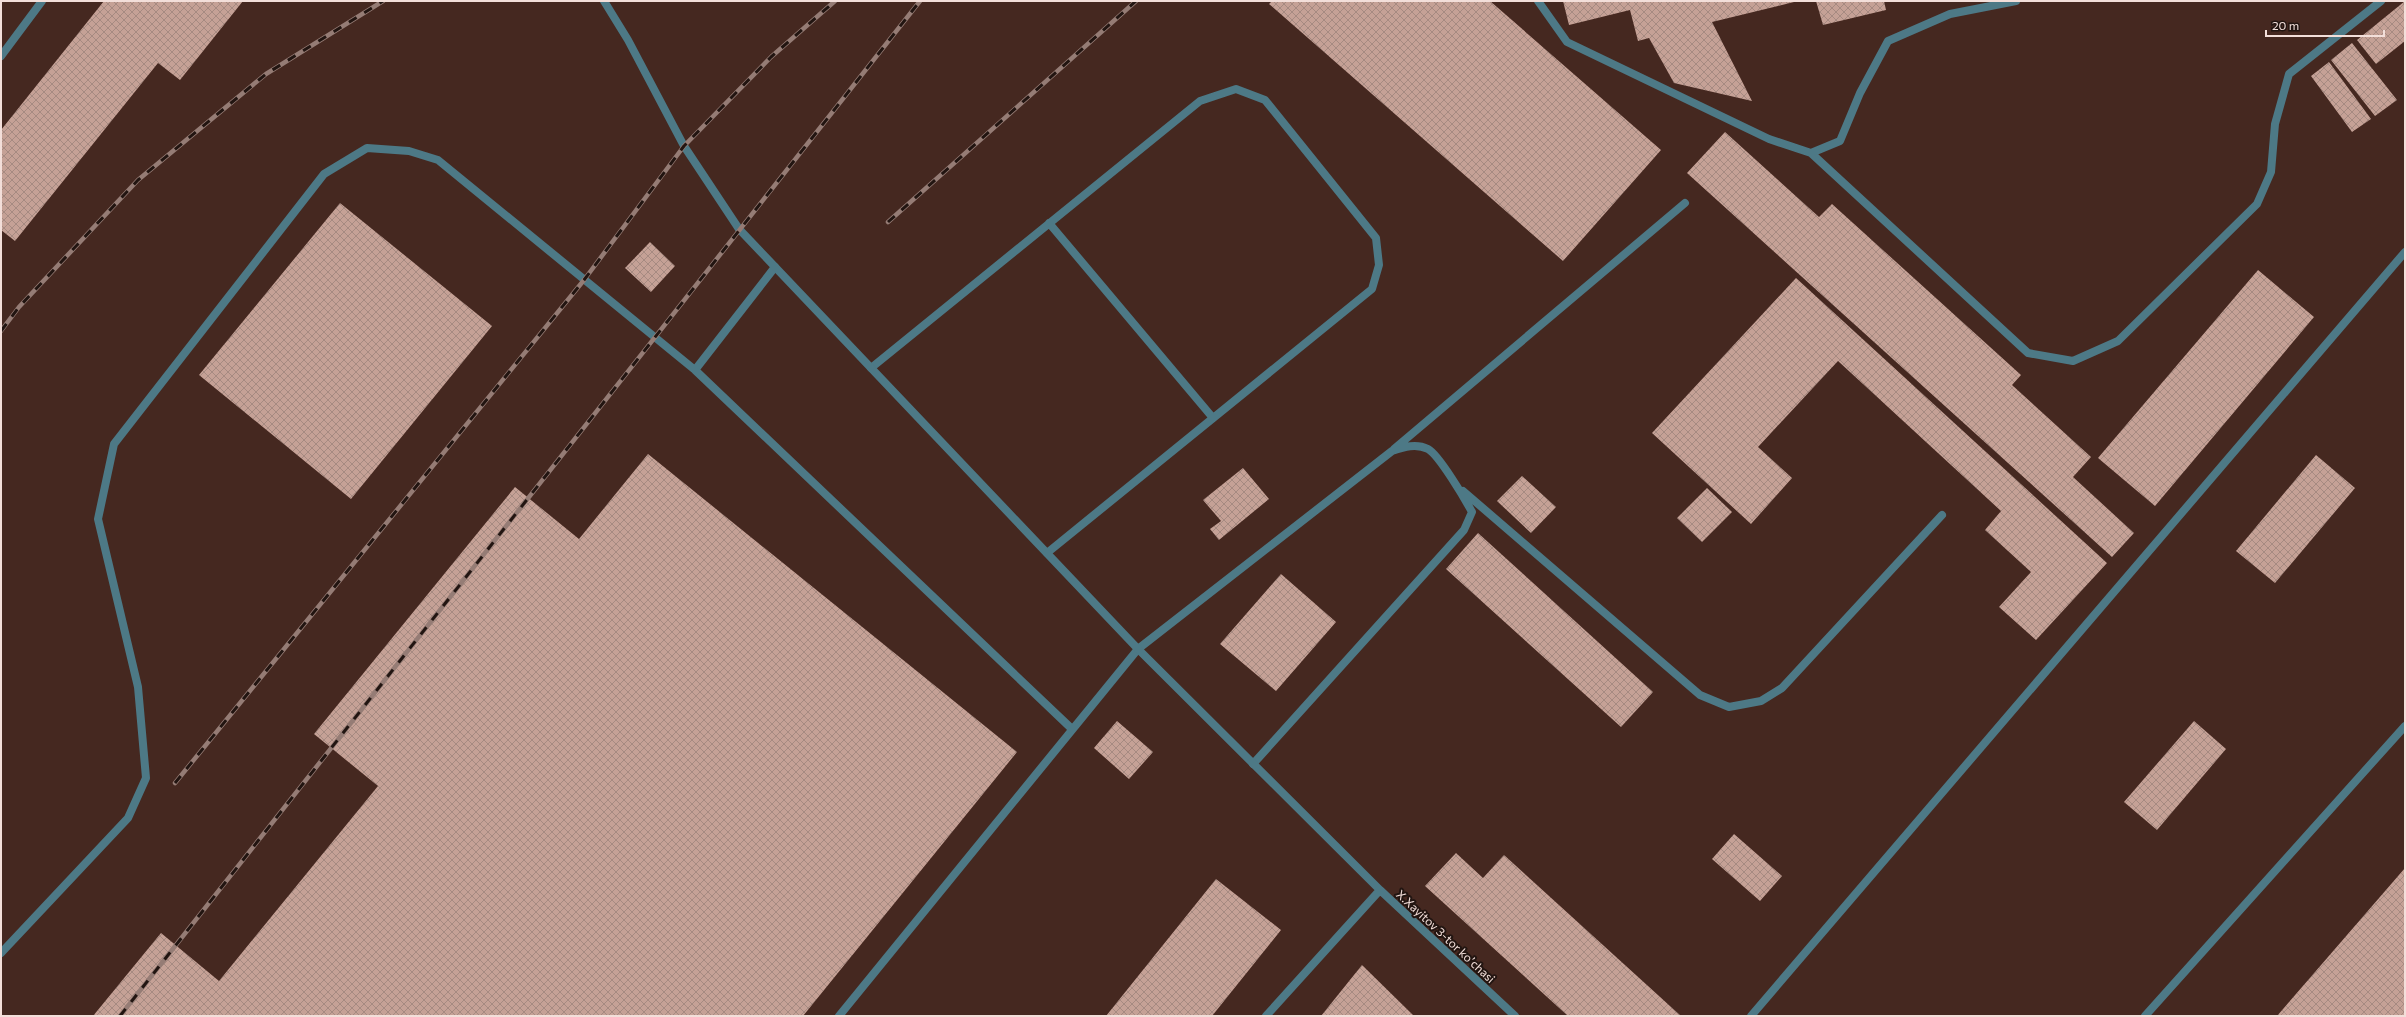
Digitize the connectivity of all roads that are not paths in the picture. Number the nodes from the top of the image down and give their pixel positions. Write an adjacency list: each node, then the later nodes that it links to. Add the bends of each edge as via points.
1 (42, 1): 6 (street)
2 (604, 1): 11 (street, via 628,40 684,146 740,229)
3 (1538, 1): 7 (street, via 1567,42 1769,139)
4 (2016, 1): 7 (street, via 1950,14 1888,41 1860,93 1840,141)
5 (2381, 1): 7 (street, via 2289,74 2275,124 2271,172 2257,204 2118,341 2073,361 2028,352)
6 (1, 56)
7 (1810, 153)
8 (1685, 203): 15 (street)
9 (1049, 223): 12 (street); 14 (street); 14 (street, via 1200,101 1236,89 1265,100 1376,238 1379,265 1372,289)
10 (2405, 252): 28 (street)
11 (775, 267): 12 (street); 13 (street)
12 (871, 368): 18 (street)
13 (695, 370): 21 (street); 24 (street, via 438,160 410,151 367,148 324,174 114,444 98,518 138,687 146,778 128,818)
14 (1213, 418): 18 (street)
15 (1392, 451): 16 (street, via 1412,445 1429,450); 19 (street)
16 (1460, 488): 17 (street, via 1700,695 1729,707 1761,701 1782,688); 22 (street, via 1472,512 1464,530)
17 (1942, 515)
18 (1047, 553): 19 (street)
19 (1138, 649): 21 (street); 22 (street)
20 (2405, 726): 29 (street)
21 (1072, 729): 25 (street)
22 (1253, 764): 23 (street)
23 (1380, 890): 26 (street, X.Xayitov 3-tor koʼchasi); 27 (street, X.Xayitov 3-tor koʼchasi)
24 (1, 953)
25 (839, 1016)
26 (1266, 1016)
27 (1515, 1016)
28 (1751, 1016)
29 (2145, 1016)

